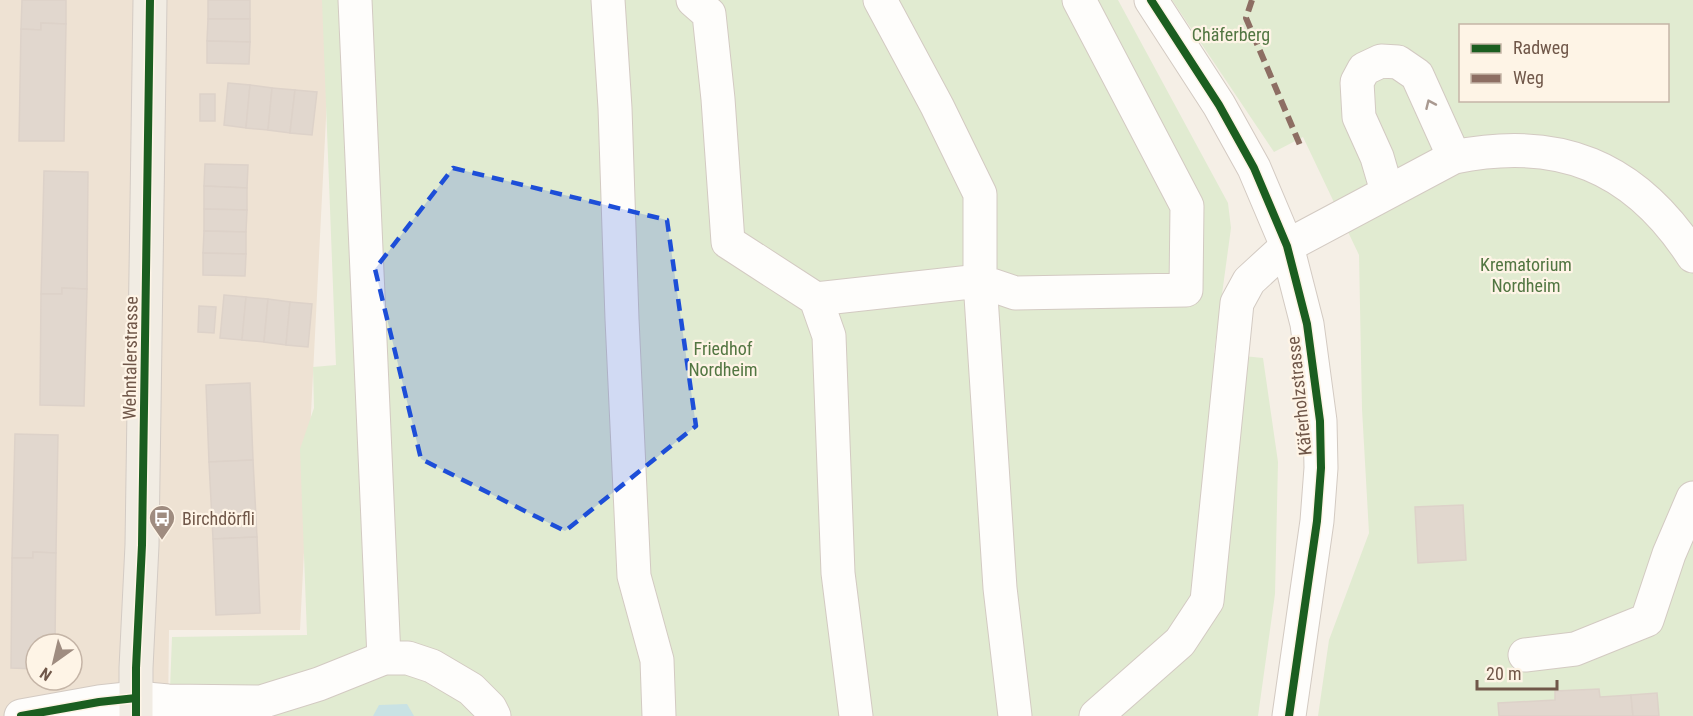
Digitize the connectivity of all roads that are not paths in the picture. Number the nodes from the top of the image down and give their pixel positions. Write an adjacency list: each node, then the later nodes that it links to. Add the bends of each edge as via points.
1 (150, 0): 17 (main road, Wehntalerstrasse)
2 (355, 0): 16 (street)
3 (608, 0): 20 (street, via 634,576 657,660)
4 (693, 0): 13 (street, via 710,14 728,242)
5 (880, 0): 12 (street, via 980,194)
6 (1079, 0): 12 (street, via 1187,206 1186,290 1016,292)
7 (1151, 0): 10 (street, Käferholzstrasse, via 1219,105 1254,168)
8 (1454, 157): 9 (street); 9 (street, one-way to 9, via 1417,75 1398,62 1380,61 1364,69 1358,82 1359,117); 11 (street, via 1478,152 1551,152 1592,165 1622,181 1663,214)
9 (1387, 192): 10 (street)
10 (1287, 246): 23 (street, via 1249,280 1237,303 1207,601 1180,642); 24 (street, Käferholzstrasse, via 1309,341 1320,421 1321,468)
11 (1693, 256)
12 (980, 281): 13 (street); 22 (street, via 1000,588)
13 (816, 299): 21 (street, via 829,336 838,573)
14 (1693, 498): 15 (street, via 1647,620 1575,649)
15 (1525, 655)
16 (384, 658): 17 (street, via 261,702 162,701); 19 (street, via 408,658 432,666 471,689)
17 (136, 707): 18 (street, via 99,702)
18 (21, 716)
19 (494, 716)
20 (659, 716)
21 (856, 716)
22 (1015, 716)
23 (1096, 716)
24 (1289, 716)

